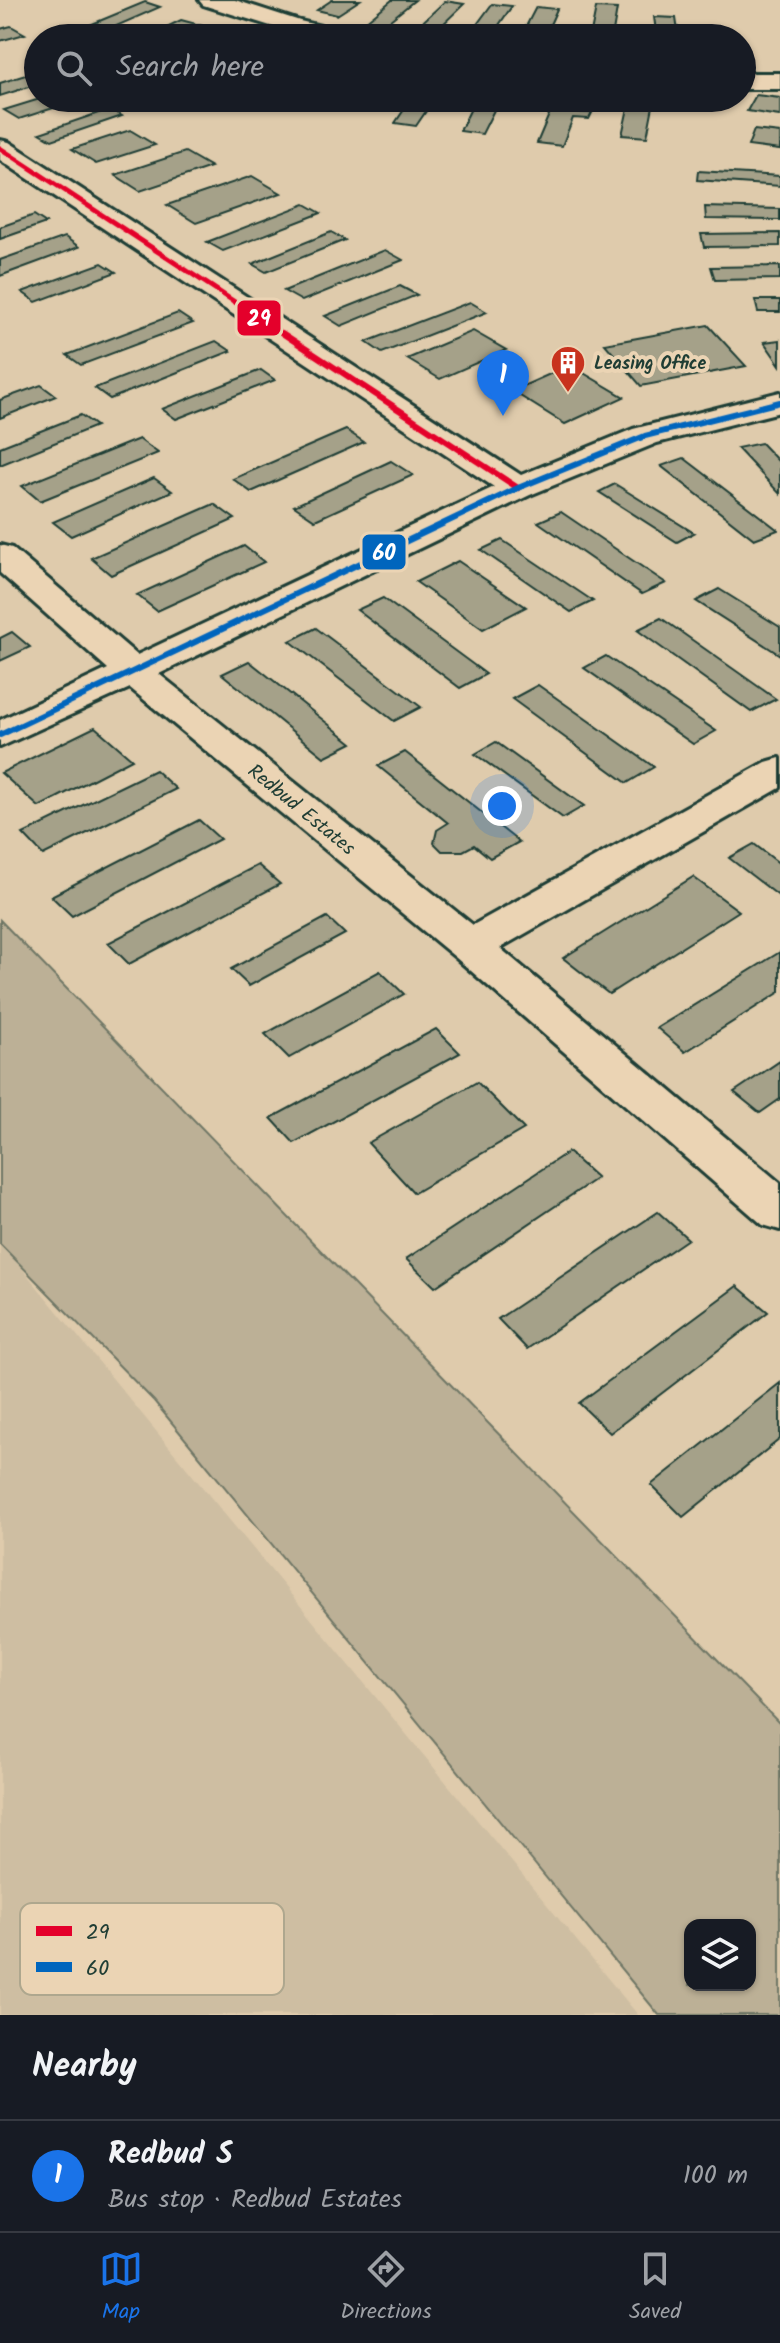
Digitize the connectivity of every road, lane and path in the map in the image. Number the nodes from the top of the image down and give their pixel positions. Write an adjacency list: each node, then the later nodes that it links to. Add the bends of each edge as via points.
1 (211, 0): 2 (street)
2 (284, 24)
3 (756, 81): 4 (street)
4 (780, 81)
5 (0, 148): 7 (street)
6 (780, 402): 7 (street, via 645,436)
7 (518, 488): 9 (street)
8 (0, 555): 9 (street, Redbud Estates)
9 (134, 672): 10 (street); 12 (street, Redbud Estates)
10 (0, 735)
11 (780, 771): 12 (street)
12 (470, 946): 13 (street, Redbud Estates)
13 (780, 1211)

